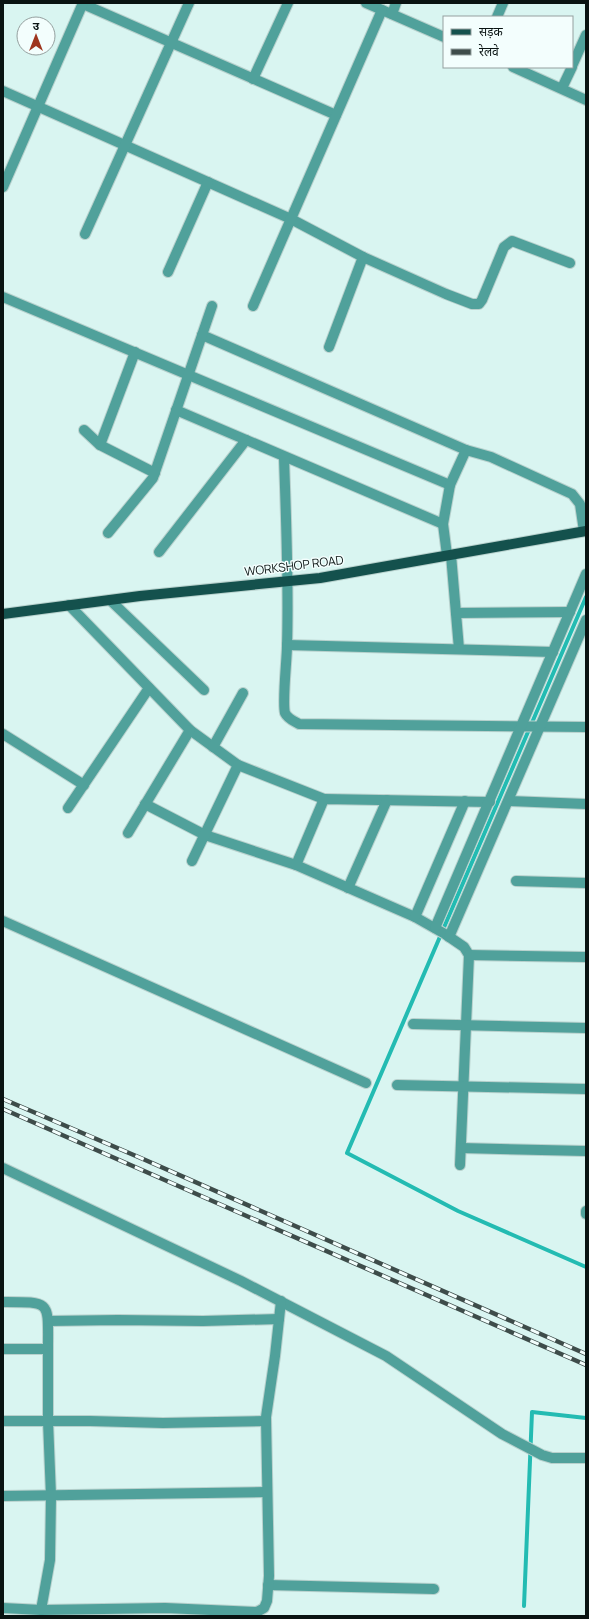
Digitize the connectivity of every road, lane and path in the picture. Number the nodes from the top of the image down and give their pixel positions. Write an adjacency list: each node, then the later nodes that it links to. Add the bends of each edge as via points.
1 (189, 3): 12 (street)
2 (288, 3): 16 (street)
3 (366, 3): 7 (street)
4 (396, 3): 8 (street)
5 (503, 3): 9 (street)
6 (83, 4): 12 (street); 20 (street)
7 (382, 10): 8 (street); 21 (street)
8 (392, 14): 11 (street)
9 (497, 16)
10 (586, 35): 13 (street)
11 (443, 37)
12 (171, 43): 16 (street); 22 (street)
13 (573, 65)
14 (515, 68): 17 (street)
15 (572, 68): 17 (street)
16 (253, 79): 21 (street)
17 (562, 88): 19 (street)
18 (3, 91): 20 (street)
19 (586, 100)
20 (38, 107): 22 (street); 24 (street)
21 (336, 115): 25 (street)
22 (125, 145): 23 (street); 26 (street)
23 (208, 182): 25 (street); 29 (street)
24 (3, 186)
25 (291, 219): 27 (street); 32 (street)
26 (85, 234)
27 (363, 257): 28 (street, via 472,304 478,304 482,300 504,247 512,241); 34 (street)
28 (570, 263)
29 (168, 272)
30 (3, 297): 35 (street)
31 (212, 306): 33 (street)
32 (253, 306)
33 (202, 335): 36 (street); 41 (street)
34 (329, 347)
35 (135, 352): 36 (street); 40 (street)
36 (189, 375): 37 (street); 44 (street)
37 (176, 410): 39 (street); 43 (street)
38 (84, 430): 40 (street)
39 (246, 440): 42 (street); 48 (street)
40 (100, 445): 43 (street)
41 (466, 450): 44 (street); 46 (street, via 491,457 572,494 580,504)
42 (284, 457): 45 (street); 51 (street)
43 (155, 473): 47 (street)
44 (450, 485): 45 (street)
45 (443, 524): 49 (street)
46 (585, 531): 49 (main road, WORKSHOP ROAD)
47 (108, 533)
48 (158, 552)
49 (449, 555): 51 (main road, WORKSHOP ROAD); 55 (street)
50 (586, 574): 54 (street)
51 (288, 582): 52 (main road, WORKSHOP ROAD); 59 (street)
52 (110, 600): 53 (main road, WORKSHOP ROAD); 63 (street)
53 (69, 605): 56 (main road, WORKSHOP ROAD); 62 (street)
54 (570, 612): 55 (street); 61 (street)
55 (456, 613): 60 (street)
56 (3, 614)
57 (586, 620): 58 (street)
58 (583, 635): 65 (street)
59 (288, 645): 60 (street); 65 (street, via 285,713 299,724)
60 (459, 650): 61 (street)
61 (553, 652): 65 (street)
62 (149, 688): 67 (street); 71 (street)
63 (204, 690)
64 (243, 693): 69 (street)
65 (531, 725): 66 (street); 75 (street); 76 (street)
66 (586, 726)
67 (190, 730): 69 (street); 77 (street)
68 (3, 734): 71 (street)
69 (213, 747): 70 (street)
70 (238, 765): 72 (street); 81 (street)
71 (84, 785): 79 (street)
72 (324, 800): 73 (street); 83 (street)
73 (387, 800): 74 (street); 86 (street)
74 (465, 801): 76 (street); 87 (street)
75 (509, 801): 78 (street); 89 (street)
76 (490, 802): 89 (street)
77 (145, 804): 80 (street); 81 (street)
78 (586, 804)
79 (68, 808)
80 (128, 833)
81 (204, 835): 82 (street); 83 (street)
82 (192, 861)
83 (296, 865): 86 (street)
84 (516, 881): 85 (street)
85 (586, 883)
86 (348, 888): 87 (street)
87 (415, 917): 89 (street)
88 (3, 921): 95 (street)
89 (442, 932): 90 (street, via 464,947)
90 (469, 955): 91 (street); 93 (street)
91 (586, 957)
92 (413, 1024): 93 (street)
93 (466, 1025): 94 (street); 97 (street)
94 (586, 1028)
95 (366, 1083)
96 (397, 1085): 97 (street)
97 (464, 1085): 98 (street); 99 (street)
98 (586, 1088)
99 (461, 1148): 100 (street); 101 (street)
100 (586, 1151)
101 (460, 1165)
102 (3, 1168): 103 (street)
103 (281, 1301): 105 (street); 112 (street, via 386,1356 522,1445 552,1458)
104 (3, 1302): 106 (street, via 32,1302 43,1305 47,1309)
105 (279, 1319): 106 (street); 111 (street)
106 (48, 1321): 107 (street)
107 (48, 1348): 108 (street); 110 (street)
108 (3, 1349)
109 (3, 1421): 110 (street)
110 (48, 1421): 111 (street); 115 (street)
111 (266, 1421): 113 (street)
112 (586, 1458)
113 (266, 1492): 115 (street); 116 (street)
114 (3, 1496): 115 (street)
115 (51, 1496): 119 (street, via 50,1560)
116 (268, 1585): 117 (street); 120 (street, via 267,1601 264,1608 257,1612 165,1608)
117 (434, 1590)
118 (3, 1608): 119 (street)
119 (41, 1610): 120 (street)
120 (130, 1613)

